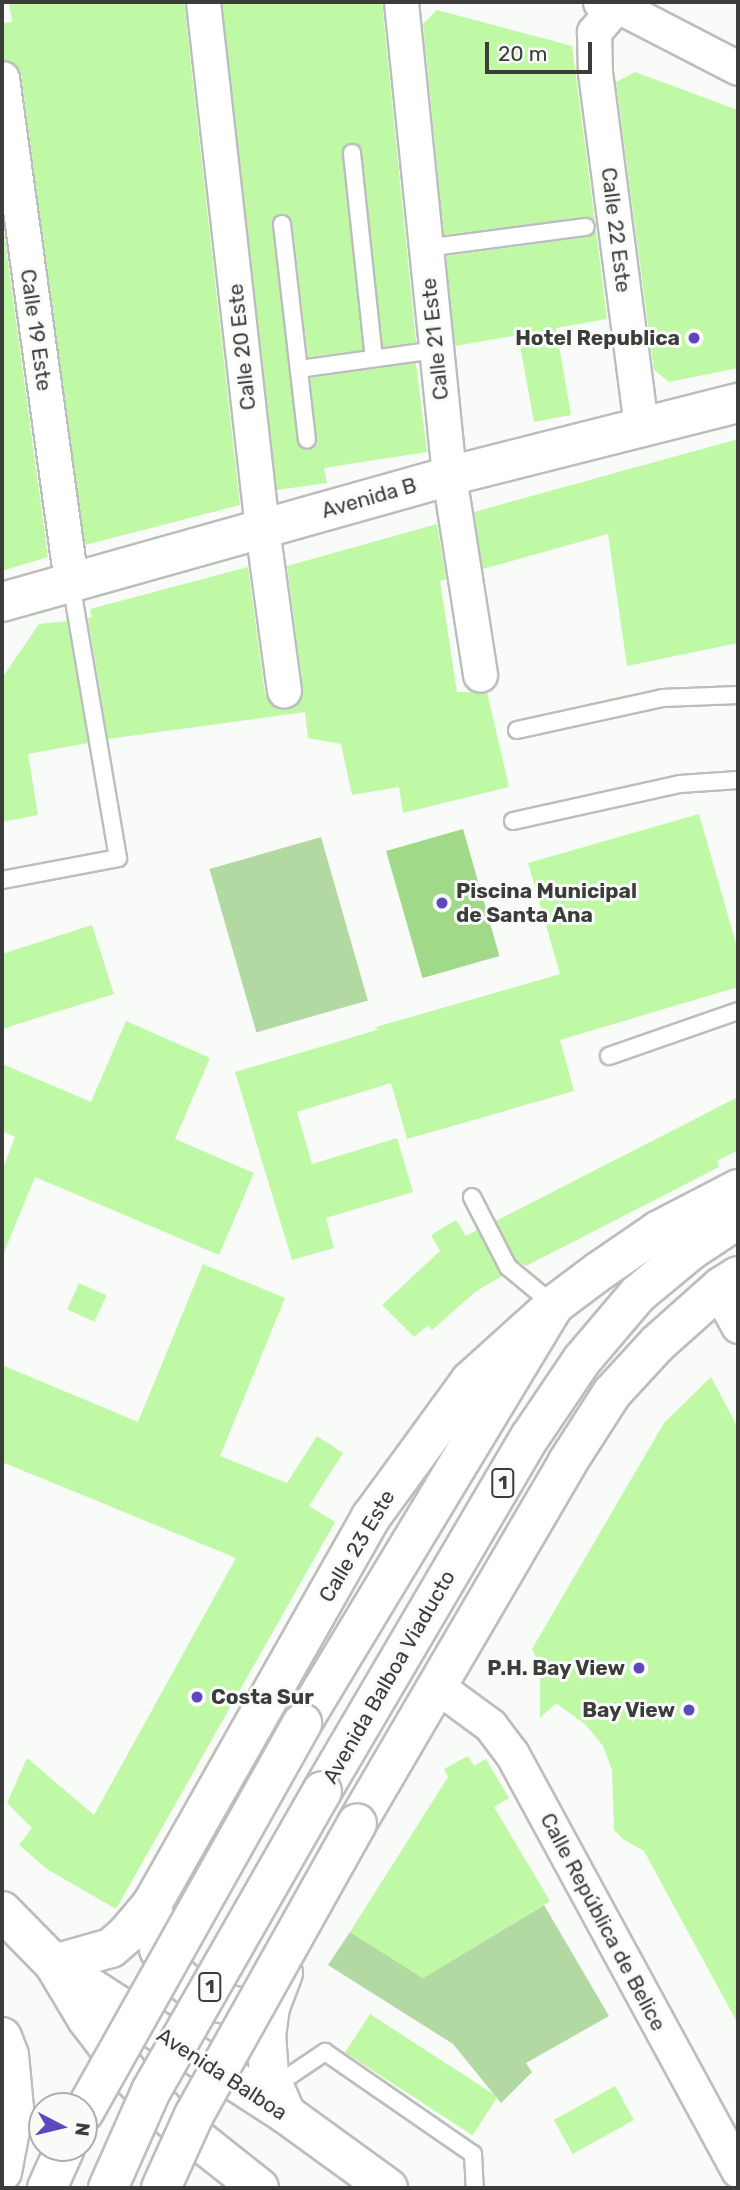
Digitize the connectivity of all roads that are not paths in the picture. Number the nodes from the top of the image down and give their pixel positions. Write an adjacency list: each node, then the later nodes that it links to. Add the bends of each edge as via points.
1 (203, 2): 18 (street, Calle 20 Este)
2 (401, 2): 10 (street, Calle 21 Este)
3 (607, 10): 4 (street); 15 (street, Calle 22 Este, via 595,72)
4 (738, 68)
5 (2, 78): 7 (street, Calle 19 Este)
6 (352, 153): 12 (lane)
7 (8, 169): 19 (street, Calle 19 Este)
8 (282, 224): 13 (lane)
9 (586, 227): 10 (lane)
10 (426, 248): 11 (street, Calle 21 Este)
11 (436, 349): 12 (lane); 17 (street, Calle 21 Este)
12 (374, 358): 13 (lane)
13 (299, 369): 16 (lane)
14 (738, 403): 15 (main road, Avenida B)
15 (642, 428): 17 (main road, Avenida B)
16 (307, 440)
17 (449, 476): 18 (main road, Avenida B); 21 (street, Calle 21 Este)
18 (262, 528): 19 (main road, Avenida B); 22 (street, Calle 20 Este)
19 (71, 582): 20 (main road, Avenida B); 27 (lane, via 118,858)
20 (2, 603)
21 (480, 676)
22 (284, 691)
23 (738, 695): 24 (lane, via 662,698)
24 (517, 730)
25 (738, 780): 26 (lane, via 680,784)
26 (513, 821)
27 (2, 880)
28 (738, 1011): 29 (lane)
29 (609, 1056)
30 (738, 1189): 34 (main road, Calle 23 Este, via 659,1230)
31 (472, 1197): 34 (lane, via 508,1266)
32 (738, 1219): 47 (main road, Avenida Balboa Viaducto / 1, bridge, via 638,1294 582,1360 530,1437 151,2091)
33 (734, 1297): 35 (main road, 1, via 658,1355 613,1410); 48 (main road, 1, bridge, via 721,1287 648,1353 612,1393 357,1823 200,2103)
34 (554, 1304): 36 (main road, Calle 23 Este, via 470,1381 371,1517); 41 (main road, bridge, via 302,1723)
35 (446, 1692): 39 (main road, 1, via 283,1972); 44 (street, Calle República de Belice, via 490,1725 512,1754)
36 (152, 1904): 38 (main road, Calle 23 Este, via 111,1948); 39 (main road, via 159,1950 173,1972 217,2002 243,2008)
37 (2, 1911): 38 (main road, Avenida Balboa)
38 (54, 1964): 42 (main road, Avenida Balboa); 49 (main road, Avenida Balboa, via 87,2020 130,2075 172,2119)
39 (270, 2007): 42 (main road, 1, via 266,2057)
40 (2, 2037): 45 (main road, via 9,2055 15,2109)
41 (95, 2092)
42 (280, 2101): 50 (main road, Avenida Balboa); 51 (lane, via 325,2052 473,2154)
43 (59, 2162): 46 (main road)
44 (738, 2171)
45 (2, 2172)
46 (47, 2188)
47 (108, 2188)
48 (161, 2188)
49 (260, 2188)
50 (388, 2188)
51 (475, 2188)

